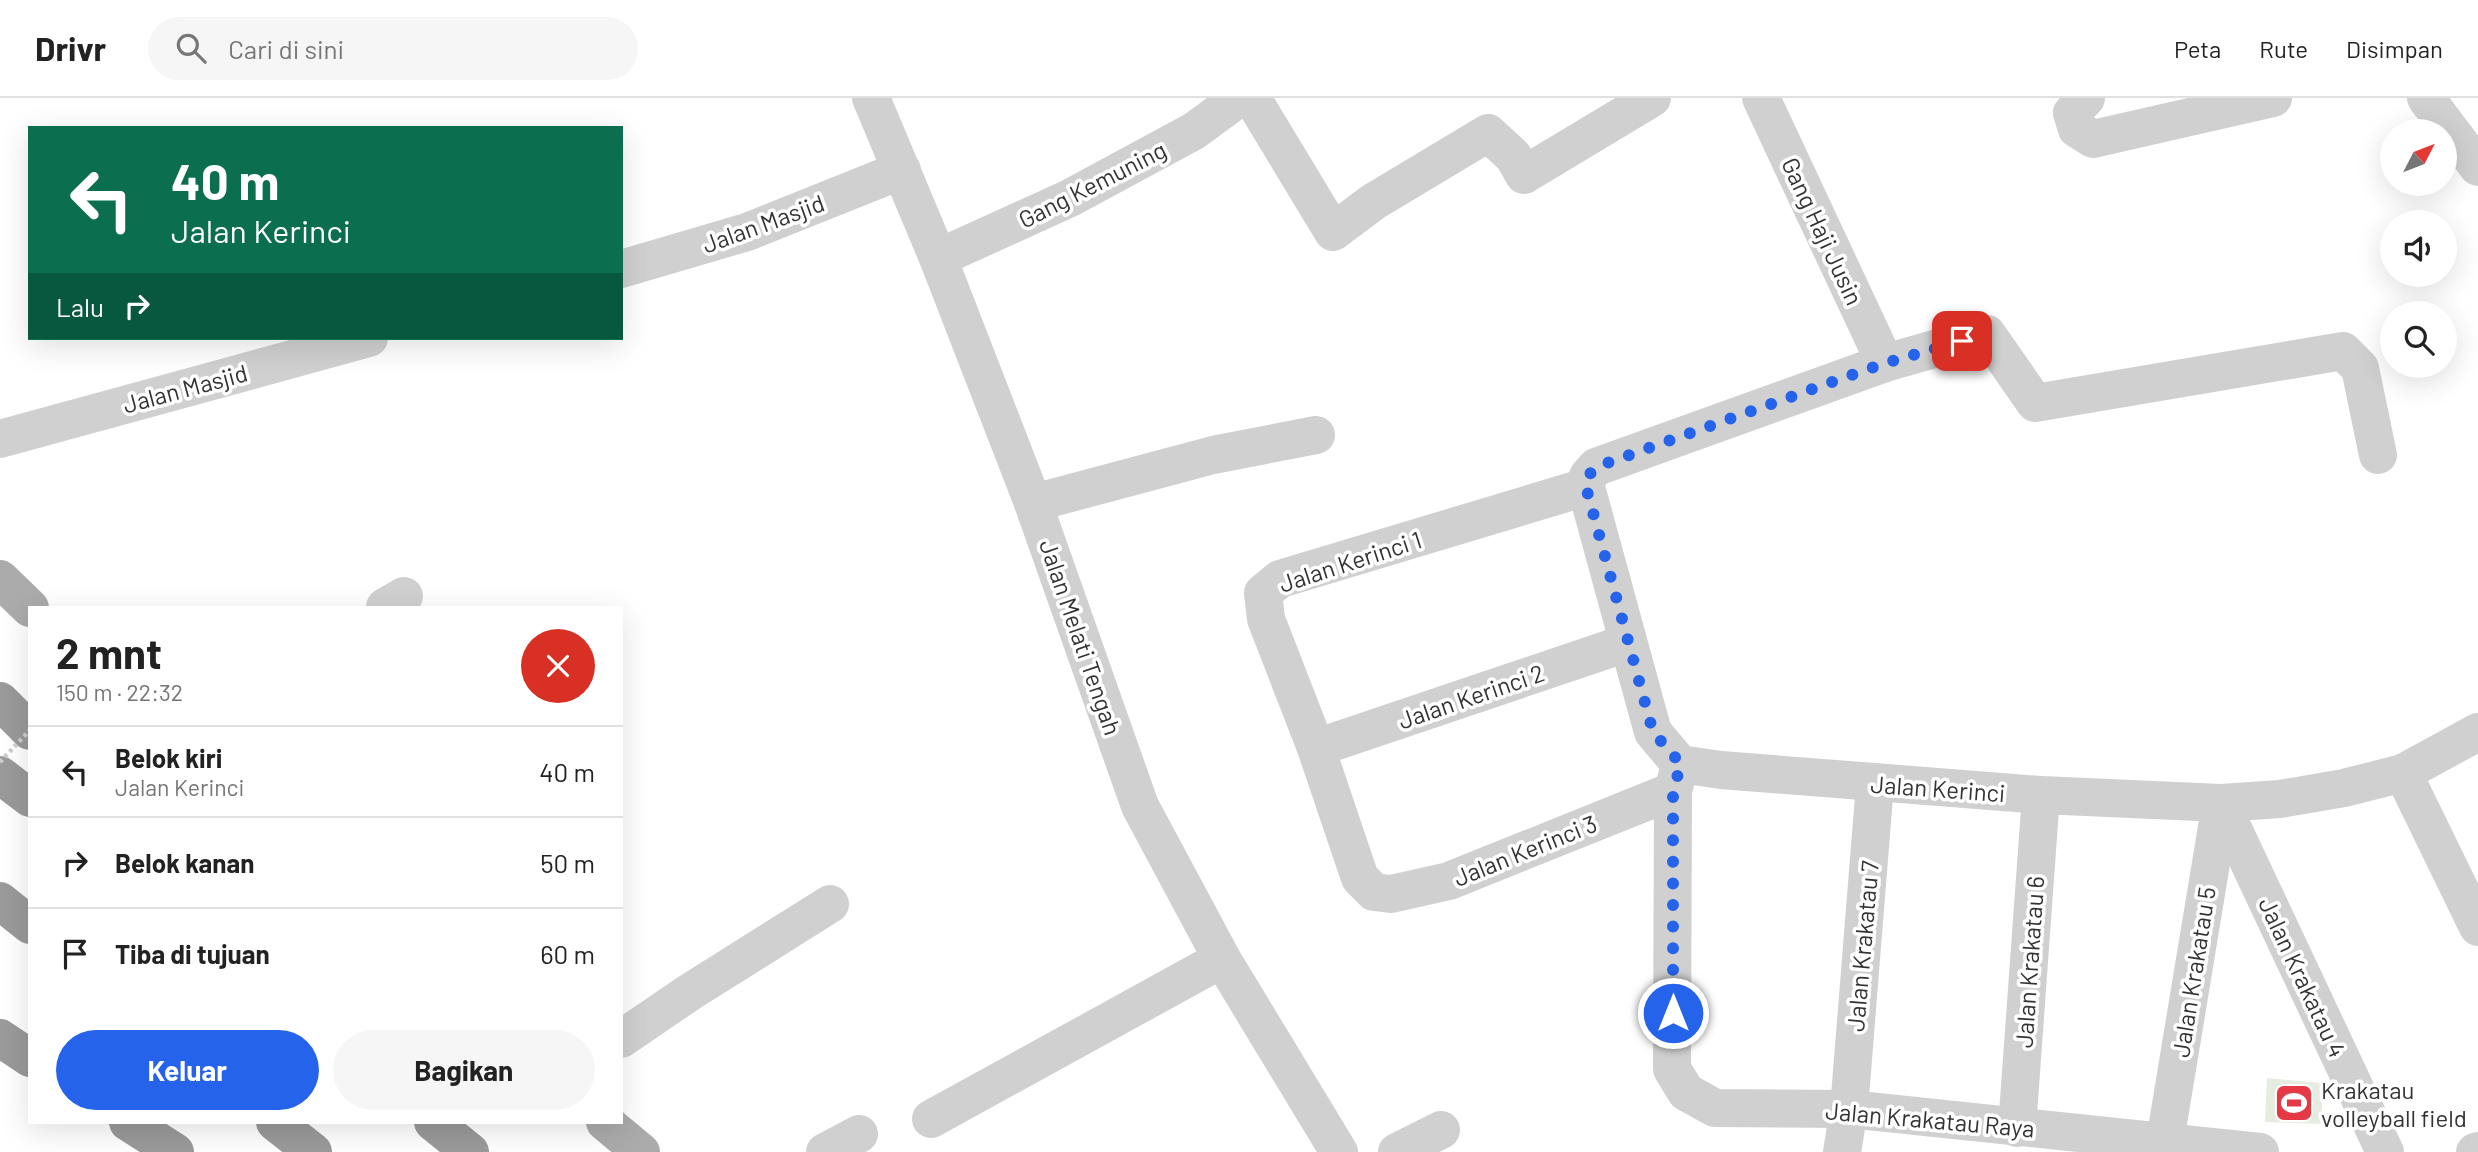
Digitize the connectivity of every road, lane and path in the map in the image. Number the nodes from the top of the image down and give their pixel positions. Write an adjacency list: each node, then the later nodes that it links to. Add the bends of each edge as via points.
1 (871, 98): 10 (street, Jalan Melati Tengah)
2 (1239, 98): 11 (street, Gang Kemuning, via 1194,131 1070,198)
3 (1252, 98): 4 (street, via 1333,232 1373,202 1488,133 1513,156 1524,175)
4 (1652, 98)
5 (1761, 98): 14 (street, Gang Haji Jusin)
6 (2273, 98): 8 (street, via 2093,139)
7 (2426, 98): 9 (street)
8 (2081, 114)
9 (2478, 167)
10 (902, 170): 11 (street, Jalan Melati Tengah); 12 (street, Jalan Masjid, via 747,232)
11 (938, 258): 19 (street, Jalan Melati Tengah)
12 (623, 268)
13 (362, 340): 16 (street, Jalan Masjid)
14 (1885, 363): 17 (street, via 1987,334 2035,403 2343,351 2360,368); 18 (street, via 1596,467)
15 (1316, 435): 19 (street, via 1213,455)
16 (0, 439)
17 (2378, 455)
18 (1586, 487): 22 (street); 27 (street, Jalan Kerinci 1, via 1280,579 1263,593 1266,619)
19 (1033, 503): 41 (street, Jalan Melati Tengah, via 1140,806)
20 (0, 579): 21 (main road)
21 (28, 606)
22 (1627, 643): 27 (street, Jalan Kerinci 2); 31 (street, via 1653,732)
23 (0, 701): 24 (highway)
24 (28, 729)
25 (2478, 732): 29 (street, Jalan Kerinci)
26 (28, 733): 28 (path, bridge)
27 (1316, 748): 36 (street, Jalan Kerinci 1, via 1360,878)
28 (0, 762)
29 (2403, 773): 35 (street, Jalan Kerinci, via 2280,799); 40 (street)
30 (0, 775): 34 (highway)
31 (1677, 777): 32 (street, Jalan Kerinci, via 1721,770); 36 (street, Jalan Kerinci 3, via 1450,881 1391,894); 45 (street, Jalan Krakatau Raya, via 1672,1069 1686,1092 1715,1108)
32 (1875, 784): 33 (street, Jalan Kerinci); 45 (street, Jalan Krakatau 7)
33 (2041, 795): 35 (street, Jalan Kerinci); 51 (street, Jalan Krakatau 6)
34 (28, 797)
35 (2221, 803): 54 (street, Jalan Krakatau 5); 64 (street, Jalan Krakatau 4)
36 (1374, 892)
37 (0, 901): 39 (highway)
38 (830, 904): 43 (street)
39 (28, 923)
40 (2478, 927)
41 (1222, 959): 46 (street); 60 (street, Jalan Melati Tengah)
42 (0, 1038): 44 (highway)
43 (623, 1038)
44 (28, 1057)
45 (1850, 1109): 51 (street, Jalan Krakatau Raya); 62 (street, Jalan Krakatau 7)
46 (931, 1119)
47 (131, 1124): 55 (highway)
48 (278, 1124): 56 (highway)
49 (435, 1124): 57 (highway)
50 (606, 1124): 58 (main road)
51 (2017, 1128): 54 (street, Jalan Krakatau Raya)
52 (1441, 1130): 61 (street)
53 (859, 1134): 59 (street)
54 (2165, 1141): 63 (street, Jalan Krakatau Raya)
55 (175, 1152)
56 (313, 1152)
57 (470, 1152)
58 (641, 1152)
59 (825, 1152)
60 (1339, 1152)
61 (1397, 1152)
62 (1842, 1152)
63 (2260, 1152)
64 (2385, 1152)

